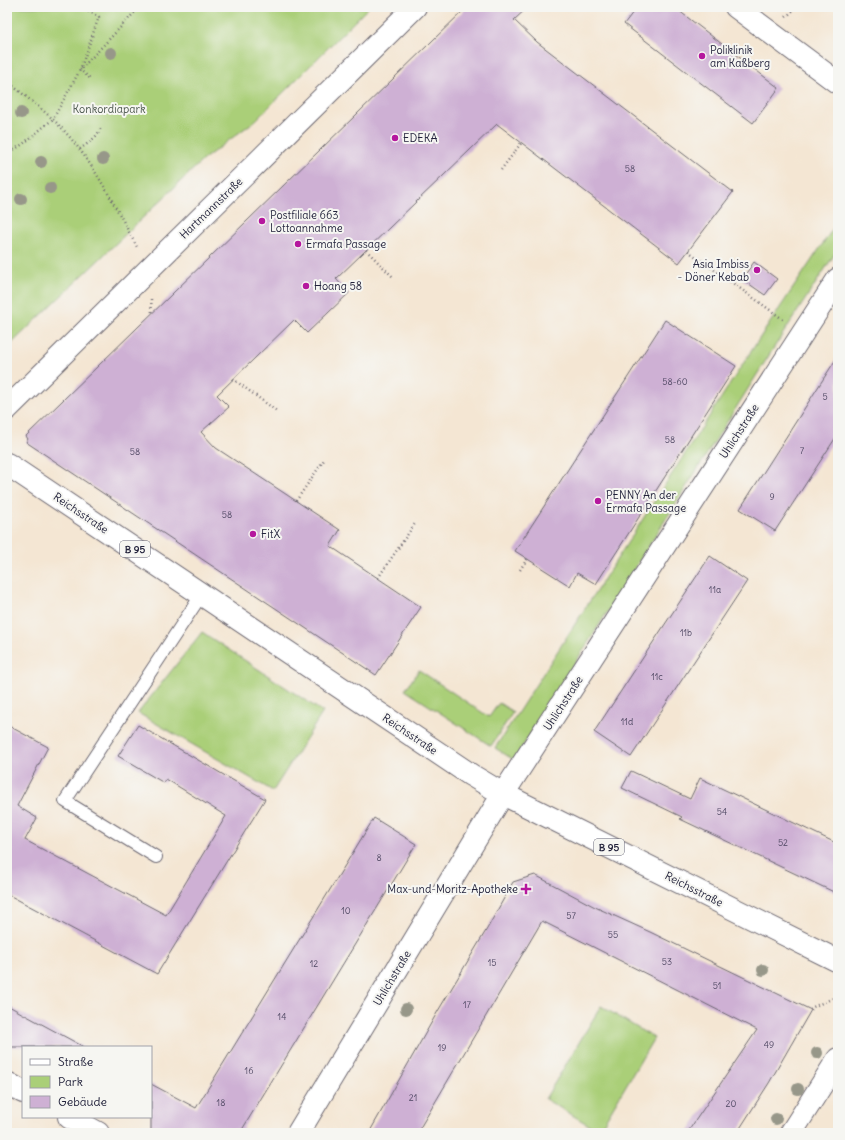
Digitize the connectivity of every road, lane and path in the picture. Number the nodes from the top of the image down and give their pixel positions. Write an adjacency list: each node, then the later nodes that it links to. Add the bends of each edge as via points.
1 (81, 7): 5 (path, via 100,18)
2 (144, 7): 5 (path, via 135,12)
3 (415, 7): 17 (main road, Hartmannstraße)
4 (736, 7): 8 (main road)
5 (80, 70): 6 (path); 9 (path)
6 (91, 79)
7 (7, 81): 9 (path)
8 (838, 83)
9 (53, 119): 12 (path); 13 (path)
10 (101, 126): 12 (path, via 96,136)
11 (522, 142): 14 (path)
12 (80, 149): 17 (path, via 104,186)
13 (7, 154)
14 (501, 170)
15 (366, 250): 18 (path)
16 (688, 251): 20 (path)
17 (149, 269): 22 (main road, Hartmannstraße)
18 (394, 278)
19 (838, 279): 20 (main road, Uhlichstraße)
20 (802, 333): 32 (main road, Uhlichstraße)
21 (233, 379): 23 (path)
22 (7, 409)
23 (278, 412)
24 (324, 460): 26 (path)
25 (7, 464): 31 (main road, Reichsstraße / B 95)
26 (296, 501)
27 (416, 522): 30 (path)
28 (528, 559): 29 (path)
29 (520, 570)
30 (378, 578)
31 (202, 594): 32 (main road, Reichsstraße / B 95, via 465,771); 33 (lane, via 65,801)
32 (504, 794): 34 (main road, Reichsstraße / B 95); 42 (main road, Uhlichstraße)
33 (156, 857)
34 (838, 961)
35 (838, 996): 36 (path)
36 (811, 1010)
37 (838, 1059): 43 (main road)
38 (7, 1083): 39 (main road)
39 (22, 1091)
40 (71, 1118): 41 (main road)
41 (98, 1133)
42 (298, 1133)
43 (791, 1133)

